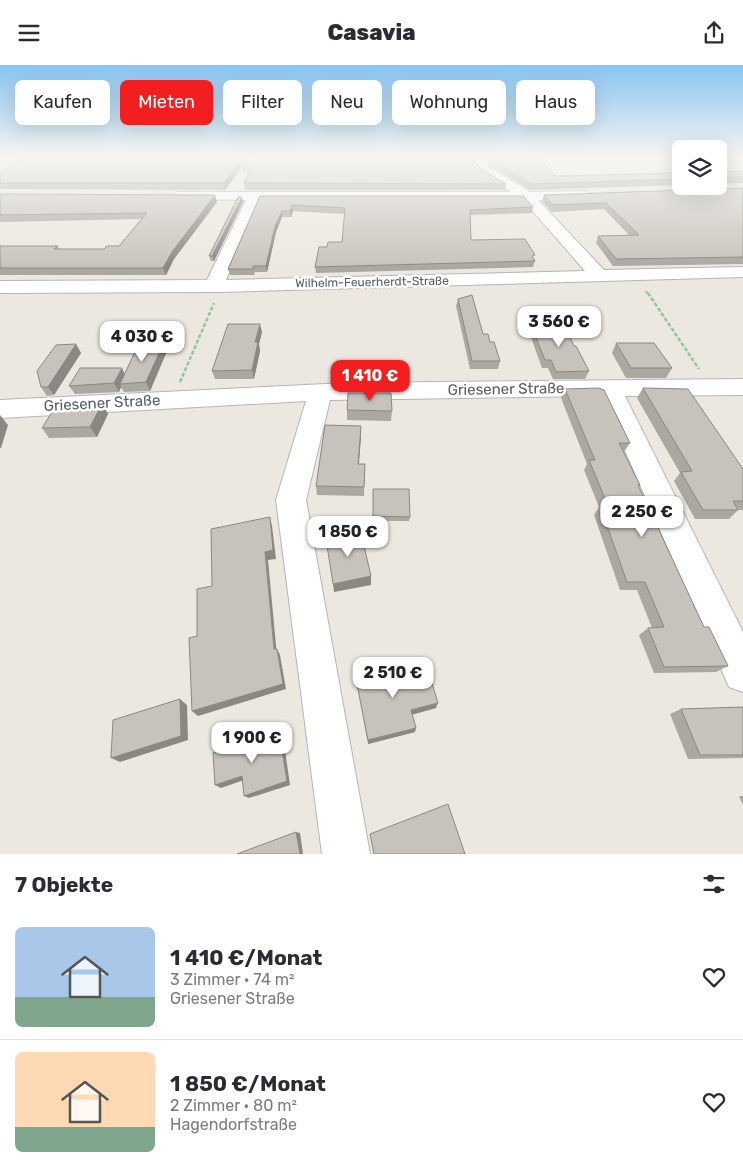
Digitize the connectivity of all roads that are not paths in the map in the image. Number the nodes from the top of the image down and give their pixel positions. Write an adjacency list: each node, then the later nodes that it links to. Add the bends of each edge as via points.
1 (523, 194): 5 (street)
2 (595, 194): 5 (street)
3 (167, 196): 4 (street)
4 (255, 196): 5 (street); 8 (street)
5 (527, 196): 7 (street)
6 (743, 273): 7 (street, Wilhelm-Feuerherdt-Straße)
7 (599, 276): 8 (street, Wilhelm-Feuerherdt-Straße)
8 (218, 286): 9 (street, Wilhelm-Feuerherdt-Straße)
9 (0, 287)
10 (743, 387): 11 (street, Griesener Straße)
11 (609, 388): 12 (street, Griesener Straße); 14 (street)
12 (320, 393): 13 (street, Griesener Straße); 15 (street, via 291,500)
13 (0, 409)
14 (743, 673)
15 (346, 854)

